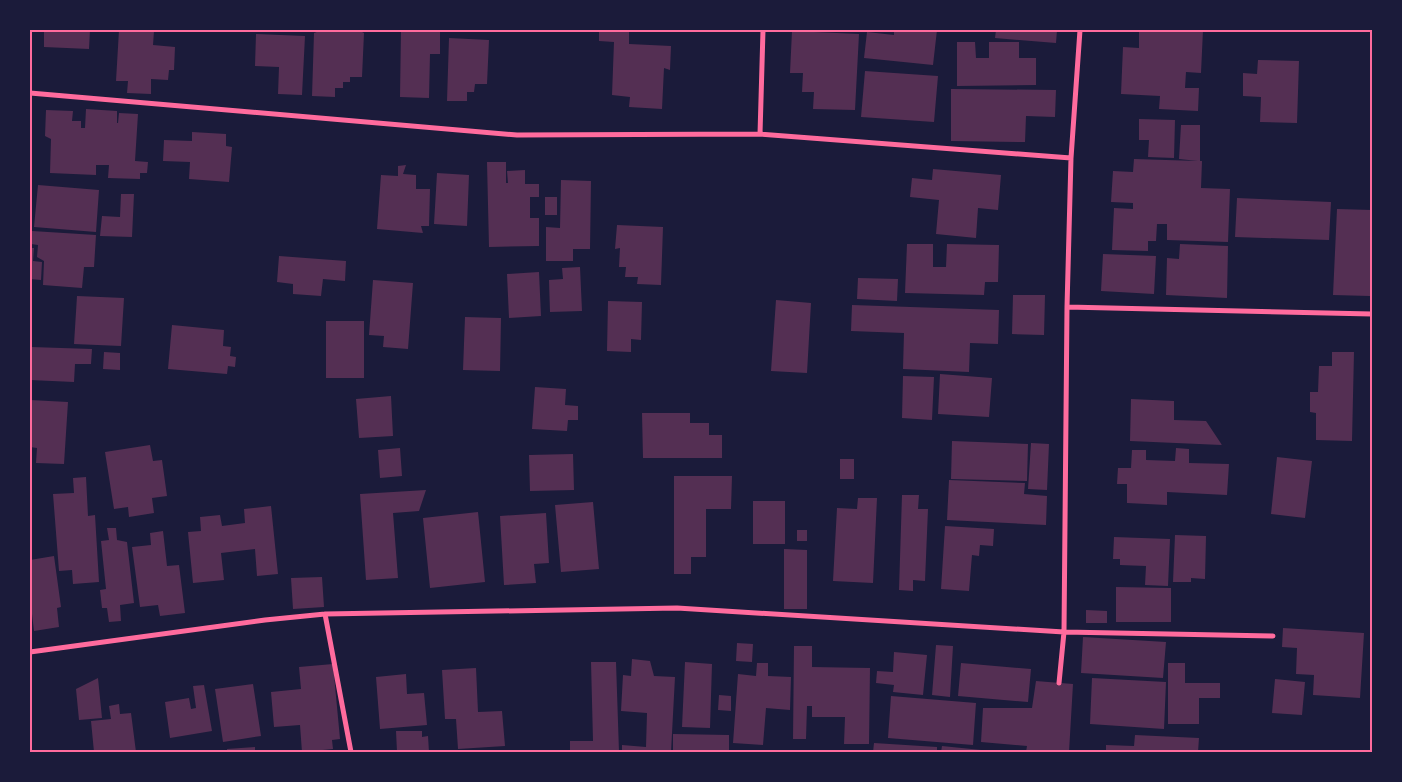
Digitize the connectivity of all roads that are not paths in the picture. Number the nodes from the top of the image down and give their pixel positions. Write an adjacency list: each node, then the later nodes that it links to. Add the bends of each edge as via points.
1 (763, 30): 4 (street)
2 (1080, 30): 5 (street)
3 (30, 94): 4 (street, via 517,135)
4 (760, 134): 5 (street)
5 (1071, 158): 6 (street)
6 (1067, 307): 7 (street); 9 (street)
7 (1372, 314)
8 (325, 614): 9 (street, via 677,608); 11 (street); 13 (street)
9 (1064, 632): 10 (street); 12 (street)
10 (1273, 636)
11 (30, 652)
12 (1059, 683)
13 (351, 752)

